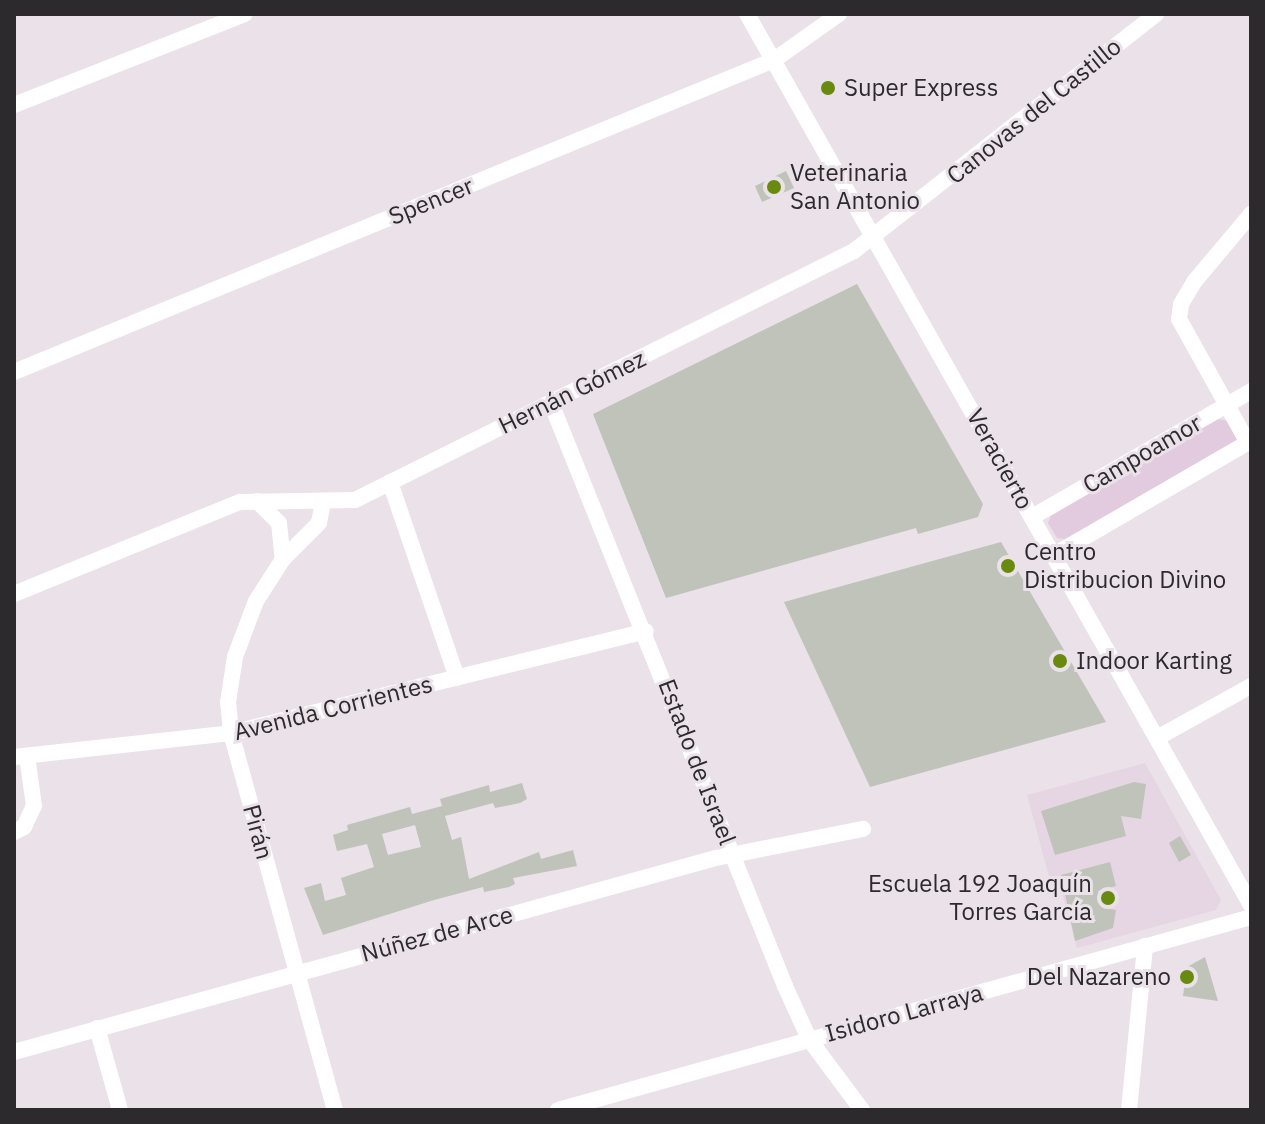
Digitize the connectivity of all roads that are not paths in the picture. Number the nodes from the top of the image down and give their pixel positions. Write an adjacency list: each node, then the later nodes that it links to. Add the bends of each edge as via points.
1 (245, 14): 6 (street)
2 (747, 14): 5 (street, Veracierto)
3 (839, 14): 5 (street, Spencer)
4 (1156, 14): 8 (street, Canovas del Castillo)
5 (774, 60): 8 (street, Veracierto); 9 (street, Spencer)
6 (14, 105)
7 (1251, 214): 12 (street, via 1181,304 1182,328)
8 (875, 237): 11 (street, Hernán Gómez); 17 (street, Veracierto)
9 (14, 372)
10 (1251, 391): 12 (street, Campoamor)
11 (551, 403): 14 (street, Hernán Gómez); 21 (street, Estado de Israel)
12 (1226, 406): 13 (street); 17 (street, Campoamor)
13 (1249, 442): 18 (street, Campoamor)
14 (390, 482): 16 (street, Hernán Gómez, via 355,500); 22 (street)
15 (257, 501): 16 (street, Hernán Gómez); 19 (street, via 279,523); 20 (street, Hernán Gómez, via 222,508)
16 (323, 502): 19 (street, Pirán, via 319,523)
17 (1032, 517): 18 (street, Veracierto)
18 (1054, 555): 25 (street, Veracierto)
19 (283, 559): 24 (street, Pirán, via 256,601 235,657 228,702)
20 (14, 594)
21 (646, 631): 22 (street, Avenida Corrientes); 29 (street, Estado de Israel)
22 (457, 678): 24 (street, Avenida Corrientes)
23 (1251, 686): 25 (street)
24 (231, 733): 26 (street, Avenida Corrientes); 35 (street, Pirán)
25 (1157, 738): 31 (street, Veracierto)
26 (21, 756): 28 (street, via 34,806 24,827)
27 (863, 829): 29 (street, Núñez de Arce)
28 (14, 832)
29 (732, 854): 35 (street, Núñez de Arce); 37 (street, Estado de Israel)
30 (1251, 868): 31 (street)
31 (1236, 877): 32 (street, Veracierto)
32 (1251, 905)
33 (1251, 917): 34 (street, Isidoro Larraya)
34 (1145, 946): 37 (street, Isidoro Larraya); 43 (street)
35 (296, 972): 36 (street, Núñez de Arce); 40 (street, Pirán)
36 (97, 1028): 38 (street, Núñez de Arce); 39 (street)
37 (809, 1039): 41 (street, Isidoro Larraya); 42 (street, Estado de Israel)
38 (14, 1052)
39 (120, 1110)
40 (335, 1110)
41 (558, 1110)
42 (862, 1110)
43 (1129, 1110)

